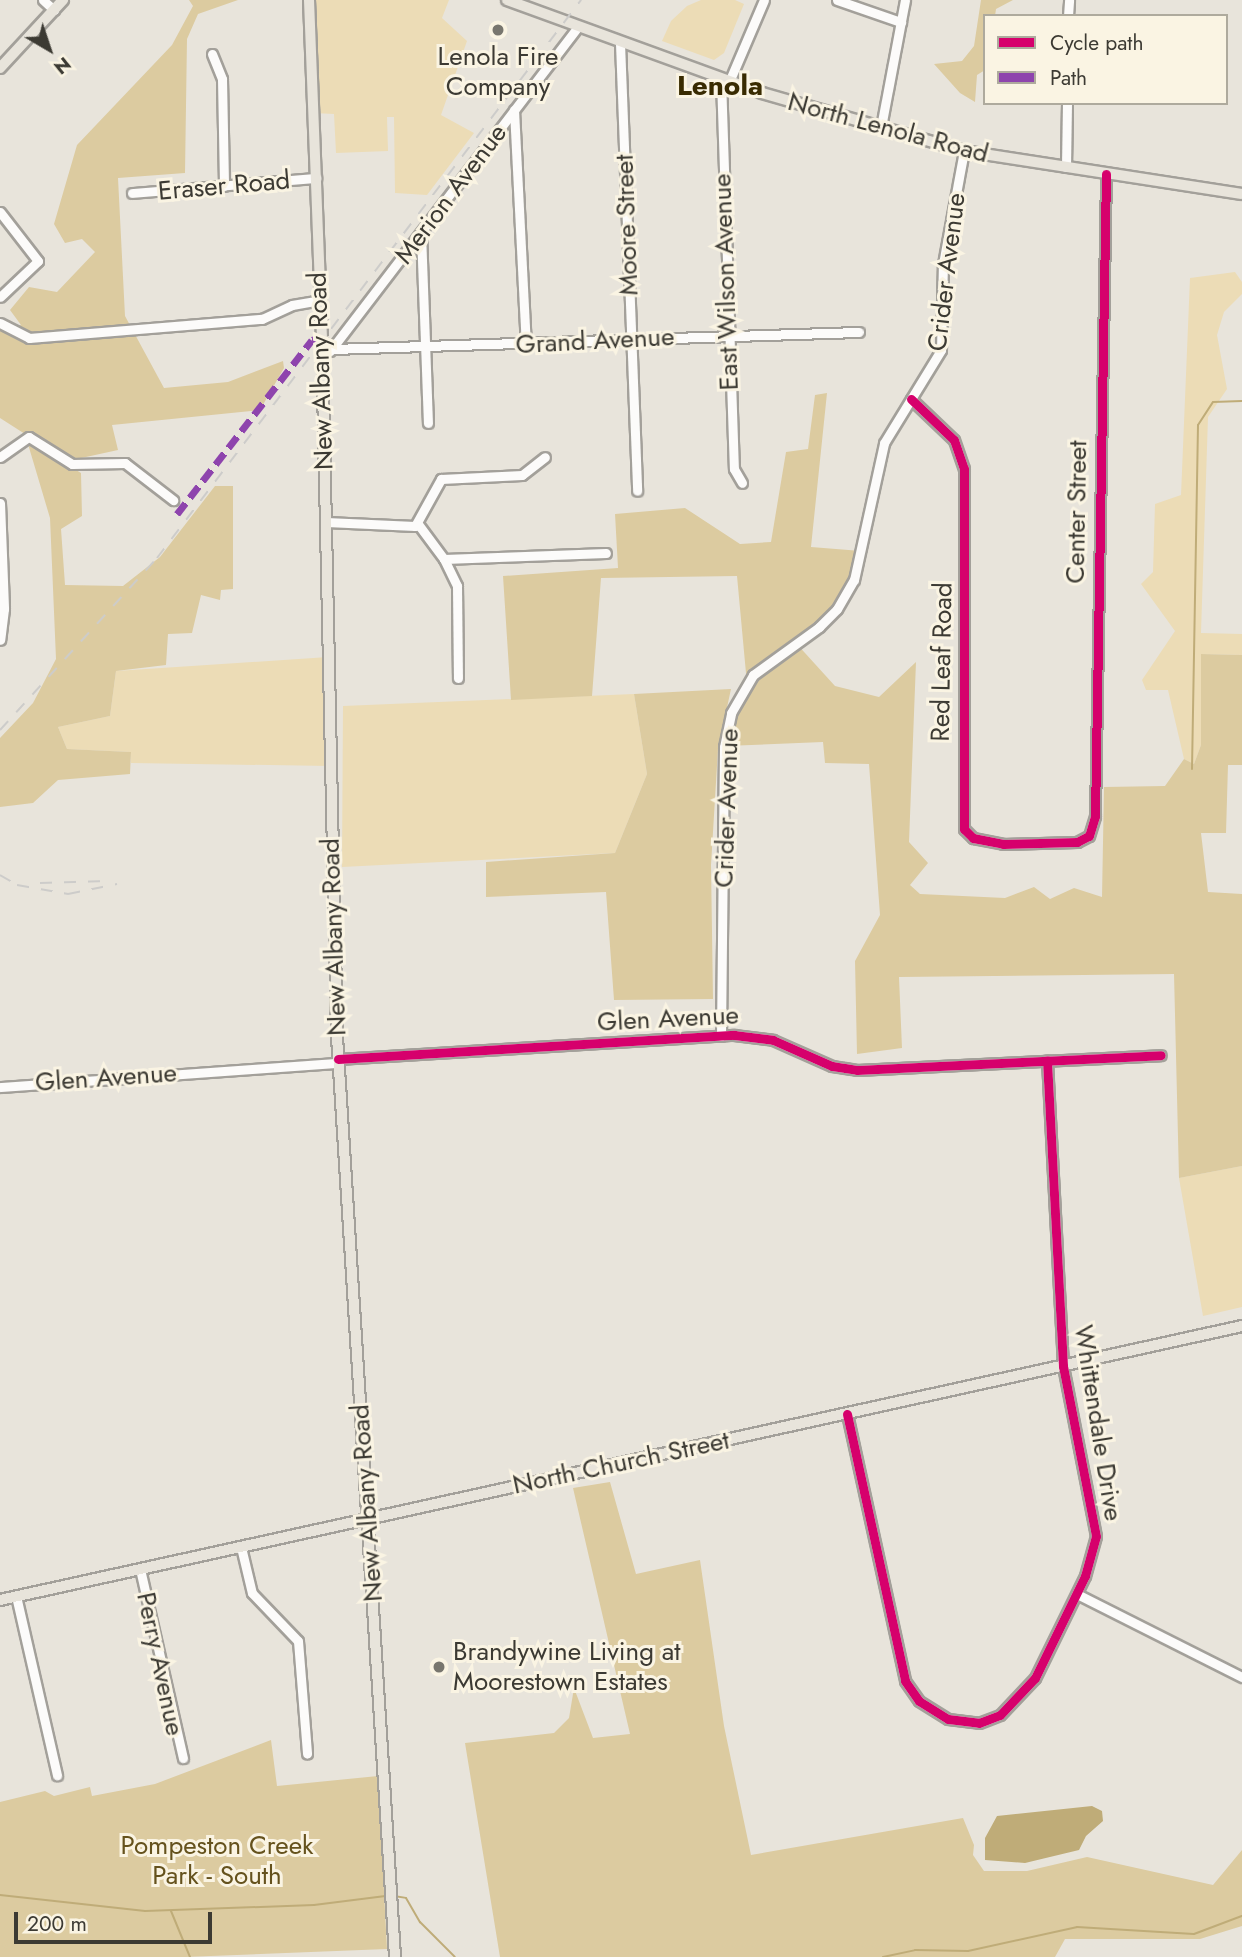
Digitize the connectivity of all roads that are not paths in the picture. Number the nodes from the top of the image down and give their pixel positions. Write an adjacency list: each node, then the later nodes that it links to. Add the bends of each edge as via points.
1 (43, 0): 8 (street)
2 (63, 0): 8 (main road)
3 (309, 0): 21 (main road, New Albany Road)
4 (507, 0): 10 (main road, North Lenola Road)
5 (764, 0): 14 (street)
6 (837, 0): 9 (street)
7 (905, 0): 9 (street)
8 (54, 10): 13 (main road)
9 (901, 22): 17 (street)
10 (578, 27): 11 (main road, North Lenola Road); 16 (street, Merion Avenue)
11 (620, 43): 14 (main road, North Lenola Road); 32 (street, Moore Street)
12 (212, 54): 22 (street, via 222,79)
13 (0, 68)
14 (725, 80): 17 (main road, North Lenola Road); 31 (street, East Wilson Avenue)
15 (1067, 105): 19 (street)
16 (514, 110): 26 (street, Merion Avenue); 33 (street)
17 (881, 127): 18 (main road, North Lenola Road)
18 (964, 151): 19 (main road, North Lenola Road); 37 (street, Crider Avenue, via 943,264 942,341 934,366)
19 (1066, 167): 20 (main road, North Lenola Road)
20 (1106, 174): 24 (main road, North Lenola Road); 52 (street, Center Street, via 1095,807 1092,829)
21 (316, 178): 22 (street, Eraser Road); 28 (main road, New Albany Road)
22 (224, 186): 23 (street, Eraser Road)
23 (132, 193)
24 (1242, 194)
25 (0, 212): 27 (street, via 38,261)
26 (421, 233): 34 (street); 35 (street, Merion Avenue)
27 (0, 297)
28 (319, 300): 29 (street, via 292,305 262,319 29,338); 36 (main road, New Albany Road)
29 (0, 323)
30 (859, 332): 31 (street, Grand Avenue)
31 (729, 337): 32 (street, Grand Avenue); 41 (street, East Wilson Avenue, via 734,469)
32 (631, 340): 33 (street, Grand Avenue); 42 (street, Moore Street)
33 (526, 345): 34 (street, Grand Avenue)
34 (427, 348): 35 (street, Grand Avenue); 38 (street)
35 (332, 349): 36 (street, Merion Avenue)
36 (321, 358): 45 (main road, New Albany Road)
37 (911, 398): 52 (street, Red Leaf Road, via 954,440 964,469 961,824 967,834 991,843); 53 (street, Crider Avenue, via 881,452 858,570 849,592 819,627 753,675 730,713 724,747)
38 (428, 423)
39 (0, 457): 43 (street, via 29,437 72,464 125,463)
40 (545, 457): 46 (street, via 522,475 447,476 433,488)
41 (742, 483)
42 (637, 491)
43 (173, 500)
44 (0, 503): 47 (street)
45 (326, 522): 46 (street); 56 (main road, New Albany Road)
46 (418, 524): 49 (street)
47 (1, 528): 50 (street)
48 (606, 553): 49 (street)
49 (444, 559): 51 (street, via 457,586)
50 (0, 640)
51 (458, 678)
52 (1077, 842)
53 (721, 1036): 55 (street, Glen Avenue, via 773,1040 844,1069); 56 (street, Glen Avenue)
54 (1161, 1055): 55 (street, Glen Avenue)
55 (1047, 1060): 60 (street, Whittendale Drive)
56 (338, 1061): 58 (street, Glen Avenue); 62 (main road, New Albany Road)
57 (0, 1076): 58 (street)
58 (5, 1086)
59 (1242, 1326): 60 (main road, North Church Street)
60 (1063, 1366): 61 (main road, North Church Street); 65 (street, Whittendale Drive, via 1096,1536 1091,1563)
61 (847, 1414): 62 (main road, North Church Street); 65 (street, Whittendale Drive, via 901,1669 911,1692 928,1709 968,1723 990,1720 1011,1709 1035,1678)
62 (369, 1518): 63 (main road, North Church Street); 72 (main road, New Albany Road)
63 (241, 1547): 64 (main road, North Church Street); 69 (street, via 252,1593 298,1641)
64 (140, 1569): 66 (main road, North Church Street); 70 (street, Perry Avenue)
65 (1077, 1594): 68 (street)
66 (16, 1597): 67 (main road, North Church Street); 71 (street)
67 (0, 1600)
68 (1242, 1677)
69 (307, 1754)
70 (183, 1758)
71 (57, 1775)
72 (395, 1957)

